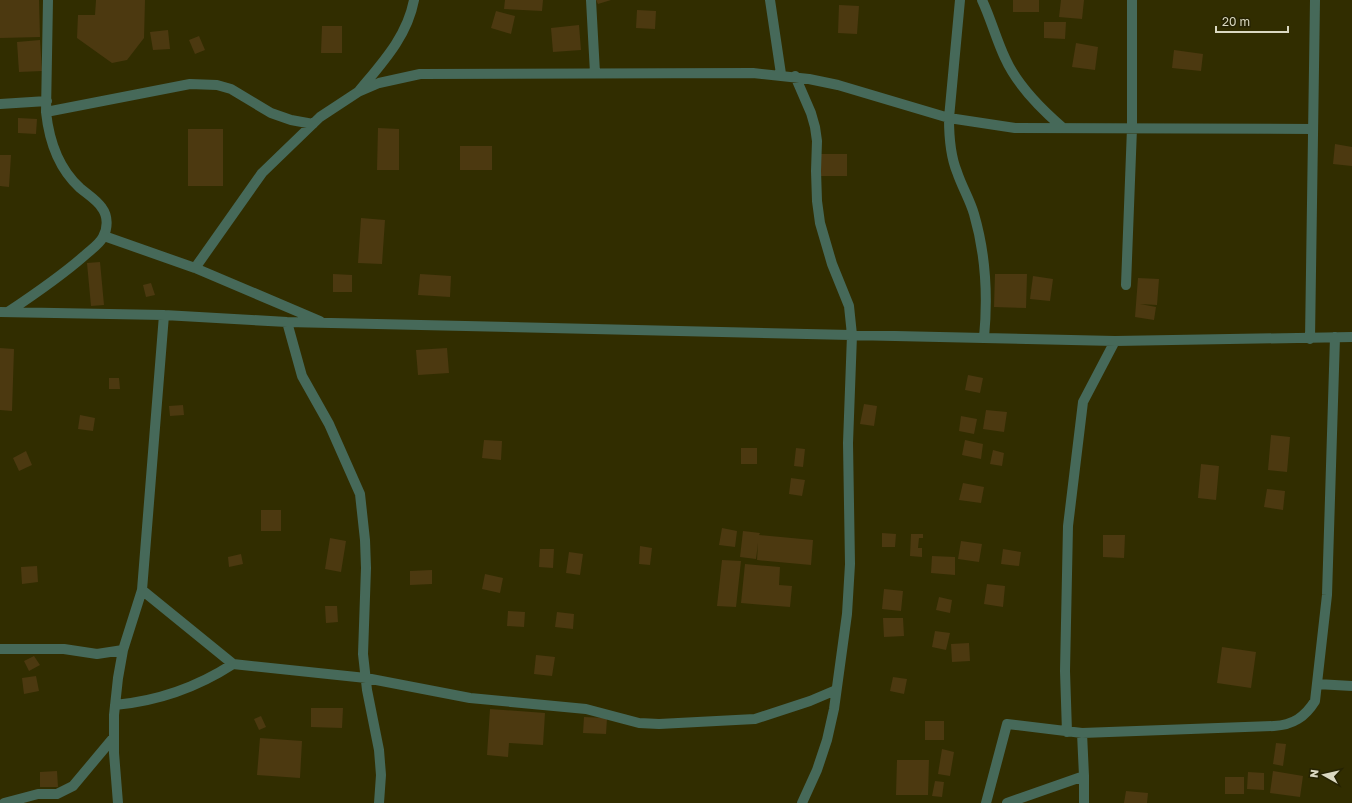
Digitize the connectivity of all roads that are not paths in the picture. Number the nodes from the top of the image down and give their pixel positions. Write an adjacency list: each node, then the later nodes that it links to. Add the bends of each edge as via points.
1 (48, 0): 13 (street)
2 (414, 0): 12 (street, via 409,20 399,40)
3 (591, 0): 9 (street)
4 (770, 0): 10 (street)
5 (960, 0): 16 (street)
6 (982, 0): 18 (street, via 1005,59 1019,82 1035,102)
7 (1132, 0): 19 (street)
8 (1315, 0): 20 (street)
9 (595, 73): 10 (street); 12 (street, via 420,74 399,78)
10 (781, 74): 11 (street)
11 (795, 76): 16 (street, via 838,85); 28 (street, via 815,127 820,223 832,264 849,306)
12 (358, 92): 17 (street)
13 (47, 101): 14 (street); 15 (street)
14 (0, 104)
15 (46, 112): 17 (street, via 204,83 231,89 271,113); 21 (street, via 48,128 59,160 78,186 102,208 107,222)
16 (948, 118): 18 (street, via 1015,128); 31 (street, via 952,154 974,213 985,260 987,313)
17 (312, 124): 22 (street, via 262,173)
18 (1062, 127): 19 (street)
19 (1132, 128): 20 (street); 23 (street)
20 (1313, 129): 32 (street)
21 (104, 236): 22 (street); 24 (street, via 58,278)
22 (195, 268): 27 (street)
23 (1126, 285)
24 (4, 312): 25 (street)
25 (164, 315): 26 (street); 34 (street)
26 (287, 322): 27 (street); 38 (street, via 302,376 329,424 360,494 366,540 363,654)
27 (325, 323): 28 (street)
28 (852, 335): 31 (street); 41 (street, via 848,443 850,564 847,614)
29 (1335, 337): 30 (street); 32 (street); 39 (street, via 1327,595)
30 (1352, 337)
31 (984, 338): 33 (street)
32 (1310, 339): 33 (street)
33 (1115, 341): 43 (street, via 1083,402 1068,526)
34 (142, 590): 36 (street); 37 (street)
35 (0, 649): 36 (street, via 64,649 97,654)
36 (123, 650): 42 (street)
37 (234, 664): 38 (street); 42 (street, via 198,685 158,699)
38 (366, 678): 41 (street, via 470,698 586,709 639,723 659,724 755,719); 49 (street, via 379,750)
39 (1317, 684): 40 (street); 44 (street, via 1315,700 1310,709 1294,722 1284,726)
40 (1352, 686)
41 (836, 690): 50 (street, via 827,740)
42 (115, 704): 45 (street)
43 (1066, 732): 44 (street); 51 (street, via 1007,724)
44 (1082, 733): 46 (street)
45 (114, 737): 47 (street, via 73,786 57,794 38,794); 48 (street)
46 (1084, 776): 52 (street); 53 (street)
47 (4, 803)
48 (118, 803)
49 (379, 803)
50 (802, 803)
51 (986, 803)
52 (1007, 803)
53 (1084, 803)

